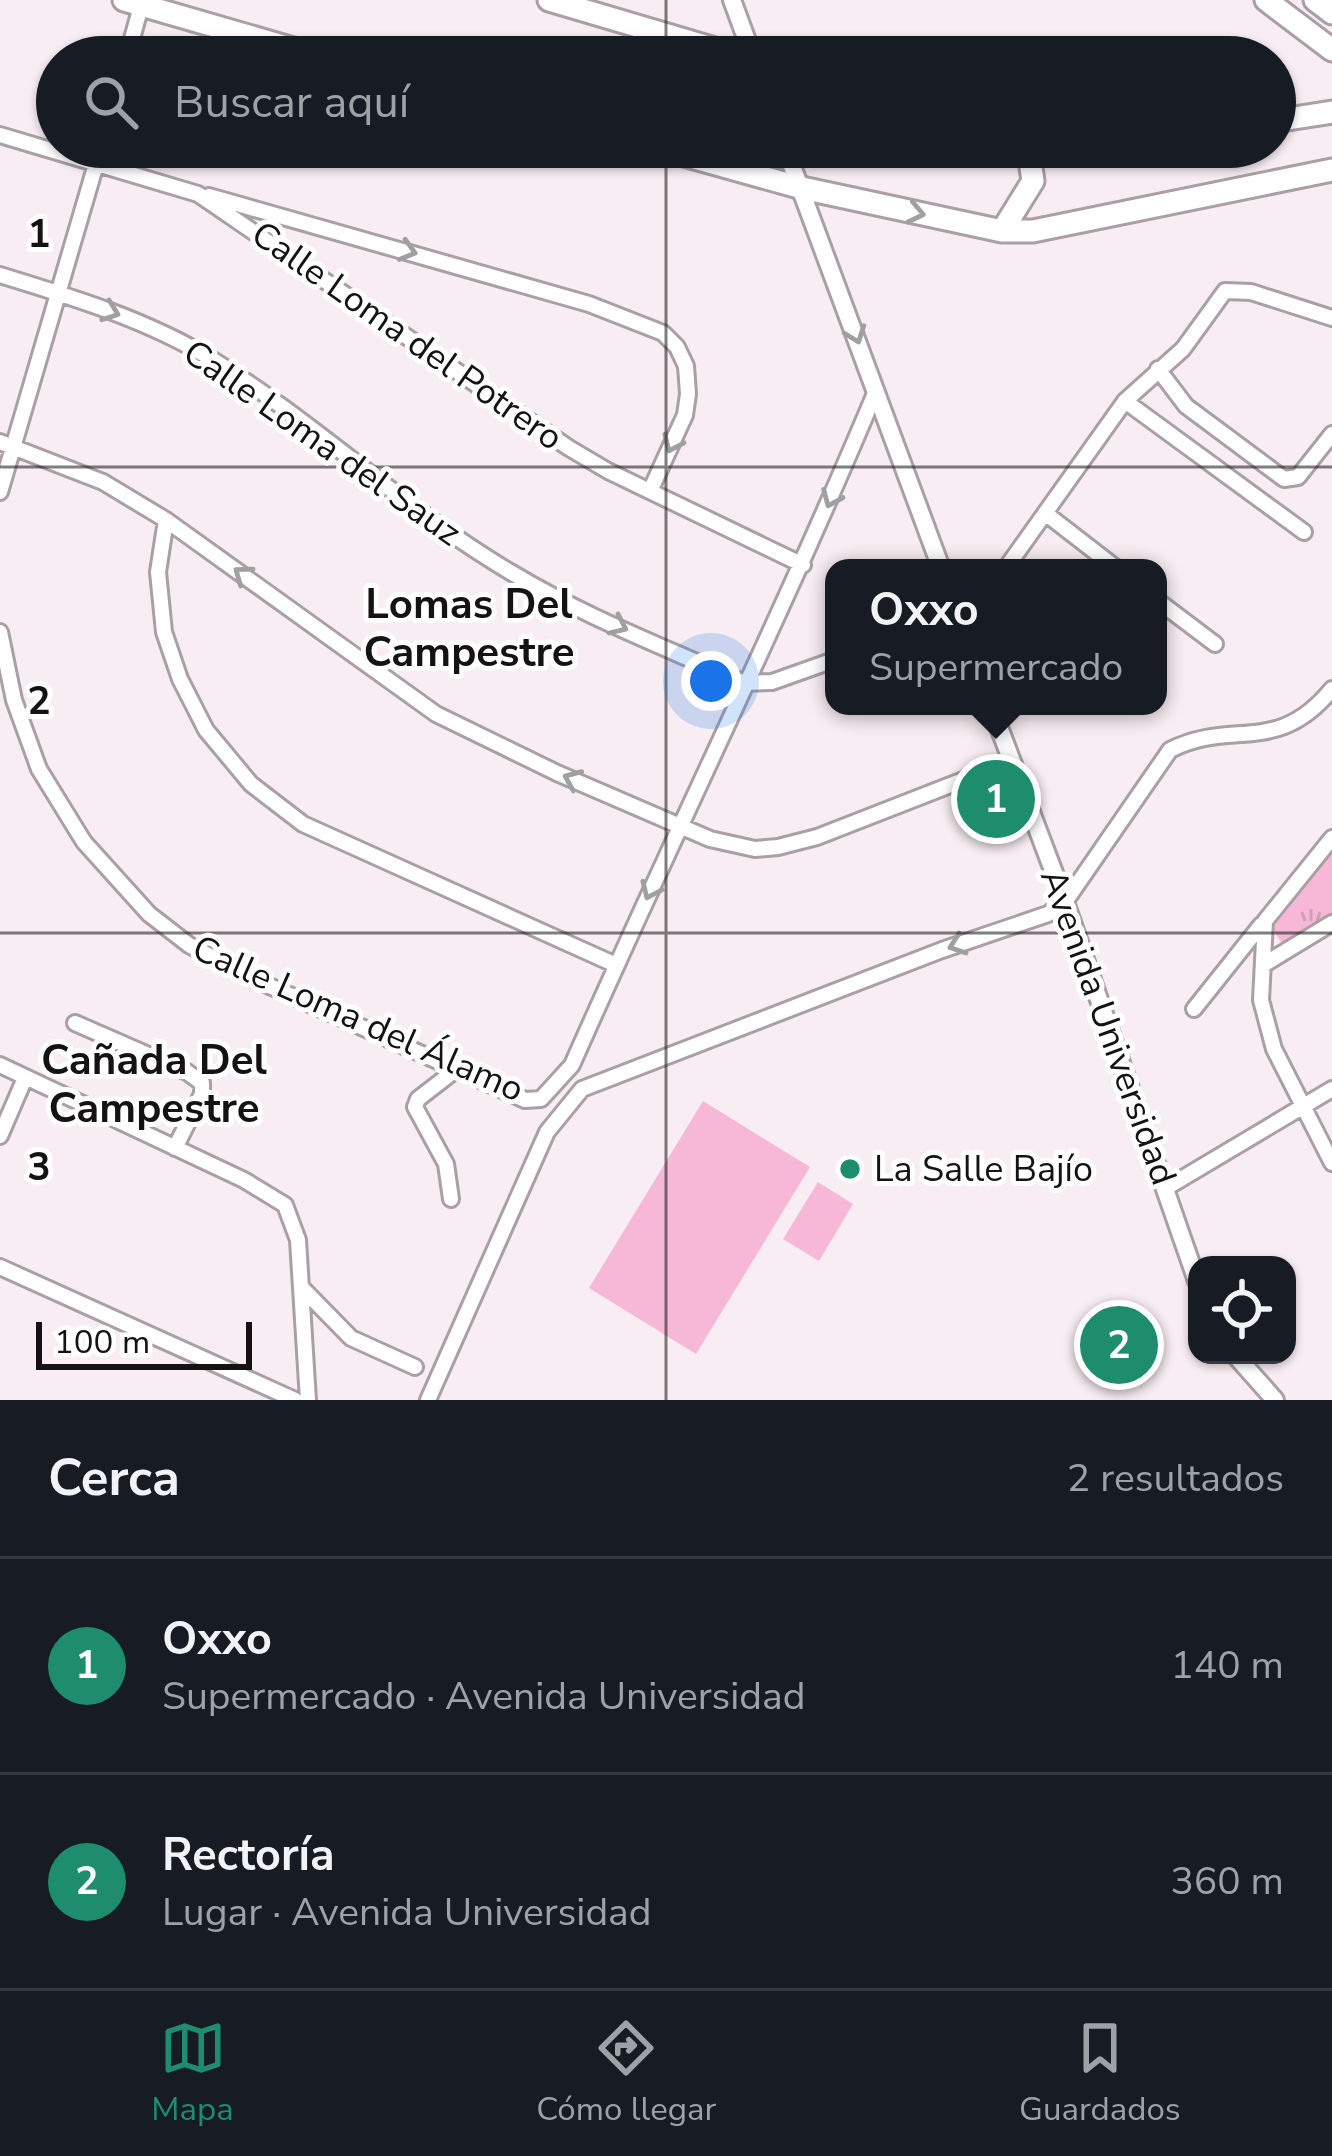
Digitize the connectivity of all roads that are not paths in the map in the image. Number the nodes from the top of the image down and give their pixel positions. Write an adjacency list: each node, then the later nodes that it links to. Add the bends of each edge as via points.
1 (550, 0): 9 (main road)
2 (732, 0): 10 (street)
3 (1265, 0): 11 (main road)
4 (1315, 0): 6 (main road)
5 (133, 3): 7 (street); 8 (main road)
6 (1332, 13)
7 (129, 36)
8 (248, 36)
9 (671, 36)
10 (745, 36)
11 (1332, 50)
12 (1331, 109): 13 (main road)
13 (1296, 116)
14 (0, 135): 15 (street, Calle Loma del Potrero)
15 (36, 142)
16 (95, 168): 28 (street)
17 (134, 168): 23 (street, Calle Loma del Potrero)
18 (730, 168): 22 (main road)
19 (794, 168): 22 (street)
20 (1031, 168): 25 (main road, via 1033,181)
21 (1332, 170): 25 (main road)
22 (802, 188): 25 (main road, one-way to 25); 31 (street, one-way to 31)
23 (199, 194): 24 (street); 26 (street, Calle Loma del Potrero)
24 (296, 218): 26 (street); 35 (street, one-way to 35, via 662,333 686,366 688,394)
25 (1002, 231)
26 (280, 247): 35 (street, Calle Loma del Potrero, via 569,448)
27 (0, 275): 28 (street, Calle Loma del Sauz)
28 (57, 293): 34 (street); 48 (street, Calle Loma del Sauz, one-way to 48, via 212,359 512,573)
29 (1332, 318): 30 (street, via 1225,291 1201,329)
30 (1158, 369): 32 (street); 33 (street, via 1186,406 1283,479 1298,478)
31 (876, 391): 40 (street); 43 (street, one-way to 43)
32 (1125, 400): 37 (street); 39 (street)
33 (1332, 434)
34 (6, 444): 36 (street); 38 (street, via 103,482)
35 (652, 489): 43 (street, Calle Loma del Potrero)
36 (0, 492)
37 (1045, 514): 41 (street); 42 (street)
38 (166, 520): 52 (street, one-way to 38, via 436,714); 57 (street, via 158,572 164,632 206,730 251,784 303,824)
39 (1304, 532)
40 (938, 559)
41 (1012, 559)
42 (1104, 559)
43 (803, 565): 48 (street)
44 (1167, 608): 46 (street)
45 (0, 632): 62 (street, Calle Loma del Álamo, via 39,769 84,842 149,914 247,976)
46 (1215, 644)
47 (825, 663): 48 (street)
48 (744, 683): 52 (street)
49 (1332, 689): 54 (street, via 1276,732 1170,750)
50 (995, 715): 51 (street, Avenida Universidad)
51 (1012, 761): 52 (street, via 778,847 735,846); 54 (street, Avenida Universidad)
52 (680, 826): 57 (street, one-way to 57)
53 (1332, 838): 55 (street)
54 (1065, 902): 69 (street, Avenida Universidad); 78 (street, one-way to 78, via 597,1082 567,1104 538,1151)
55 (1264, 921): 58 (street); 59 (street)
56 (1332, 923): 58 (street)
57 (616, 965): 62 (street, Calle Loma del Álamo, via 572,1065 541,1100)
58 (1263, 965): 65 (street, via 1265,1022)
59 (1193, 1009)
60 (75, 1023): 67 (street, via 202,1083)
61 (0, 1065): 63 (street)
62 (458, 1068): 70 (street, via 415,1107 446,1164)
63 (25, 1078): 66 (street); 67 (street)
64 (1332, 1089): 65 (street)
65 (1303, 1106): 68 (street); 69 (street)
66 (0, 1136)
67 (175, 1148): 73 (street, via 285,1204)
68 (1332, 1163)
69 (1166, 1188): 71 (street, Avenida Universidad)
70 (452, 1199)
71 (1189, 1256)
72 (0, 1267): 76 (street)
73 (302, 1289): 75 (street, via 351,1338); 77 (street)
74 (1243, 1364): 79 (street)
75 (415, 1367)
76 (295, 1400)
77 (308, 1400)
78 (428, 1400)
79 (1275, 1400)

